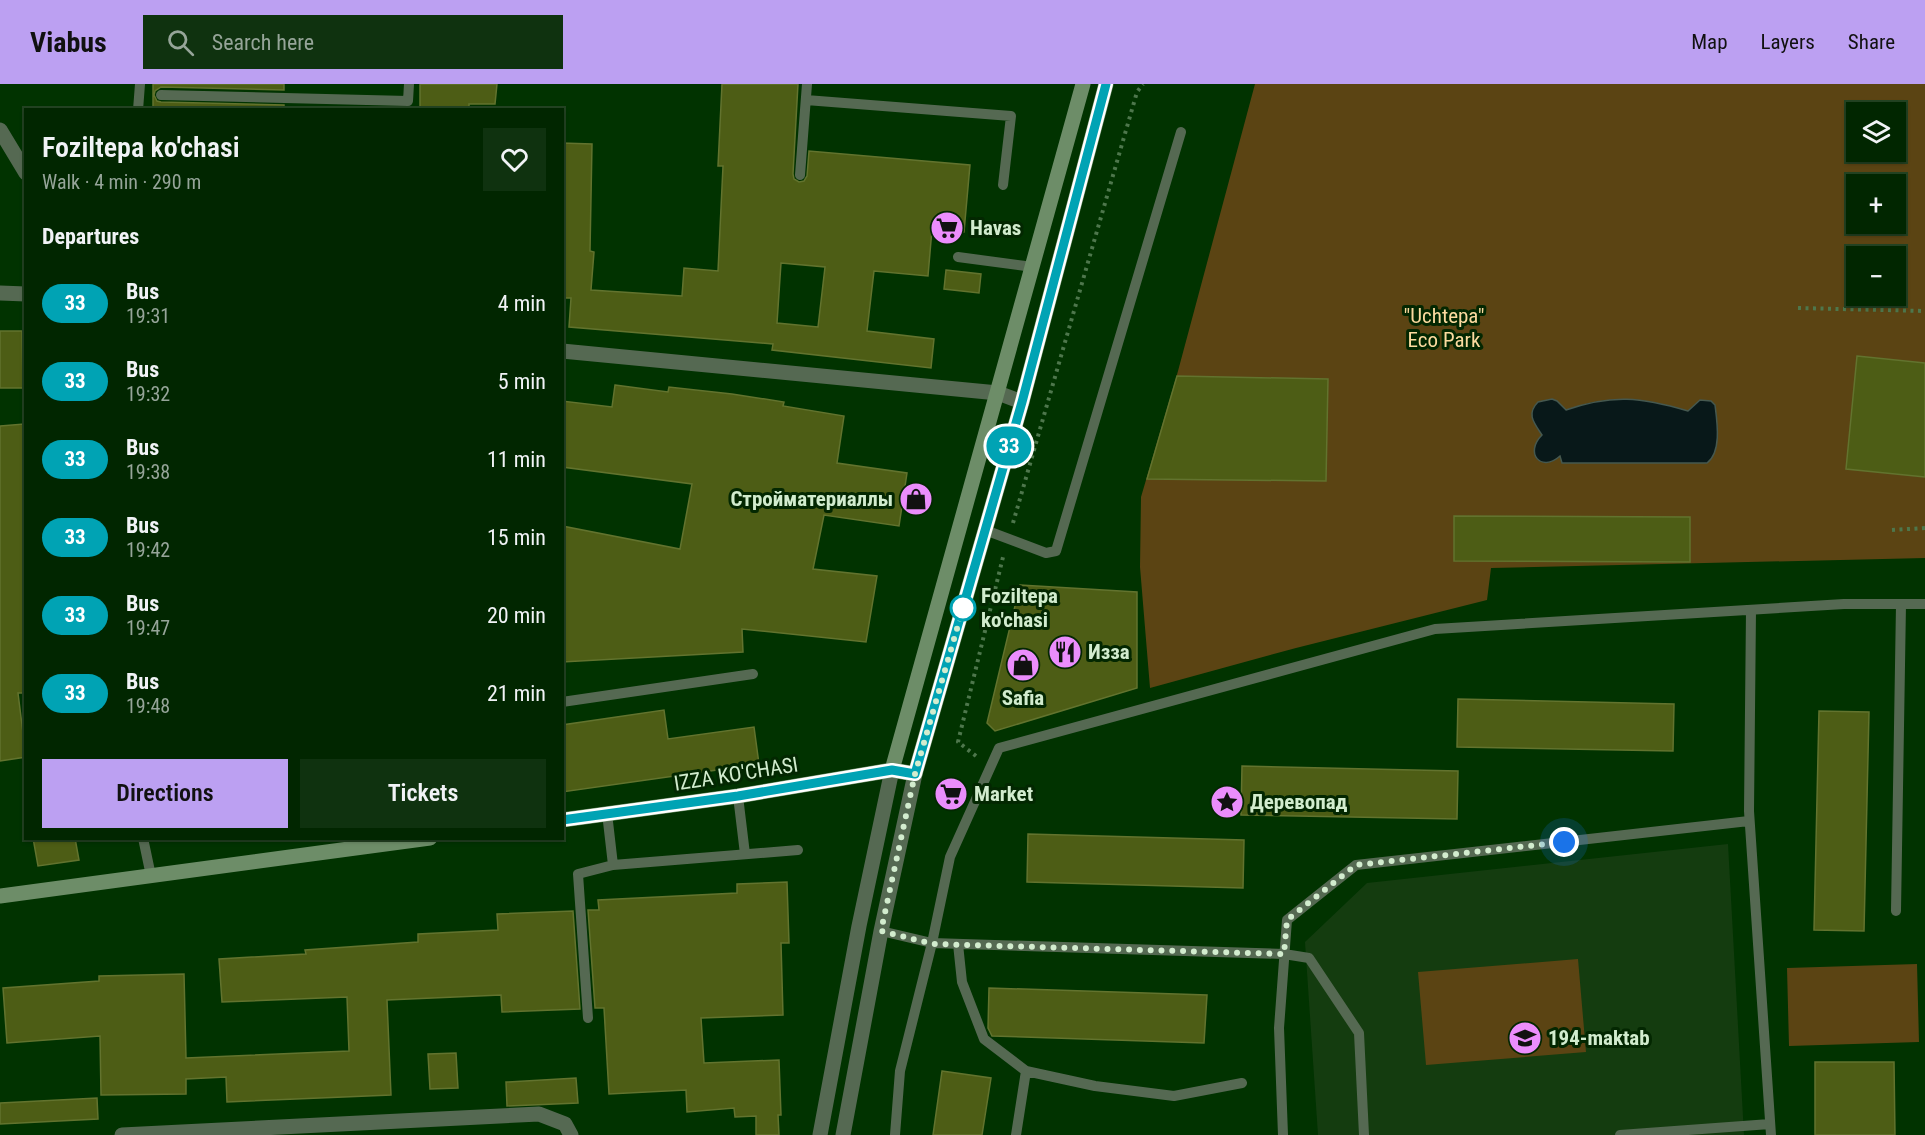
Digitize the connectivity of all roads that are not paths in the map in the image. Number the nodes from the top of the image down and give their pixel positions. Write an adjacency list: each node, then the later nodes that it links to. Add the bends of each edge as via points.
1 (140, 84): 8 (lane)
2 (408, 84): 6 (lane, via 408,101)
3 (807, 84): 7 (lane)
4 (1083, 84): 15 (main road)
5 (1107, 84): 20 (main road)
6 (161, 95)
7 (806, 100): 12 (lane); 13 (lane, via 1011,116)
8 (138, 108)
9 (0, 130): 11 (street)
10 (1181, 132): 21 (lane, via 1056,551 1046,553)
11 (24, 170)
12 (800, 175)
13 (1003, 185)
14 (958, 257): 15 (lane)
15 (1033, 267): 19 (main road)
16 (0, 293): 17 (street)
17 (24, 294)
18 (564, 351): 19 (street)
19 (998, 393): 20 (street); 27 (main road)
20 (1022, 402): 21 (main road)
21 (985, 530): 28 (main road)
22 (1901, 604): 23 (lane); 24 (lane); 40 (lane)
23 (1925, 604)
24 (1750, 610): 32 (lane); 42 (lane, via 1435,629 999,748 950,857)
25 (753, 674): 26 (lane)
26 (564, 702)
27 (892, 770): 28 (main road, IZZA KO'CHASI); 29 (main road, IZZA KO'CHASI); 53 (street)
28 (915, 774): 41 (street)
29 (738, 796): 30 (main road, IZZA KO'CHASI); 36 (lane)
30 (607, 813): 31 (main road, IZZA KO'CHASI); 37 (lane)
31 (564, 820)
32 (1749, 821): 44 (lane, via 1356,865 1287,920); 49 (lane)
33 (143, 840): 38 (lane)
34 (415, 840): 38 (main road)
35 (798, 850): 36 (lane)
36 (745, 854): 37 (lane)
37 (614, 865): 45 (lane, via 578,874)
38 (151, 876): 39 (main road)
39 (0, 896)
40 (1896, 911)
41 (881, 931): 42 (lane); 54 (street)
42 (933, 944): 43 (lane); 55 (lane, via 900,1071)
43 (958, 944): 44 (lane); 46 (lane, via 962,982 984,1039)
44 (1284, 954): 57 (lane, via 1279,1028); 58 (lane, via 1309,958 1359,1032)
45 (588, 1018)
46 (1026, 1071): 47 (lane, via 1095,1086 1174,1096); 56 (lane)
47 (1242, 1083)
48 (378, 1128): 50 (street); 52 (street, via 539,1114 565,1124)
49 (1770, 1129): 59 (lane)
50 (200, 1133): 51 (street)
51 (122, 1135)
52 (572, 1135)
53 (820, 1135)
54 (843, 1135)
55 (895, 1135)
56 (1016, 1135)
57 (1283, 1135)
58 (1364, 1135)
59 (1620, 1135)

